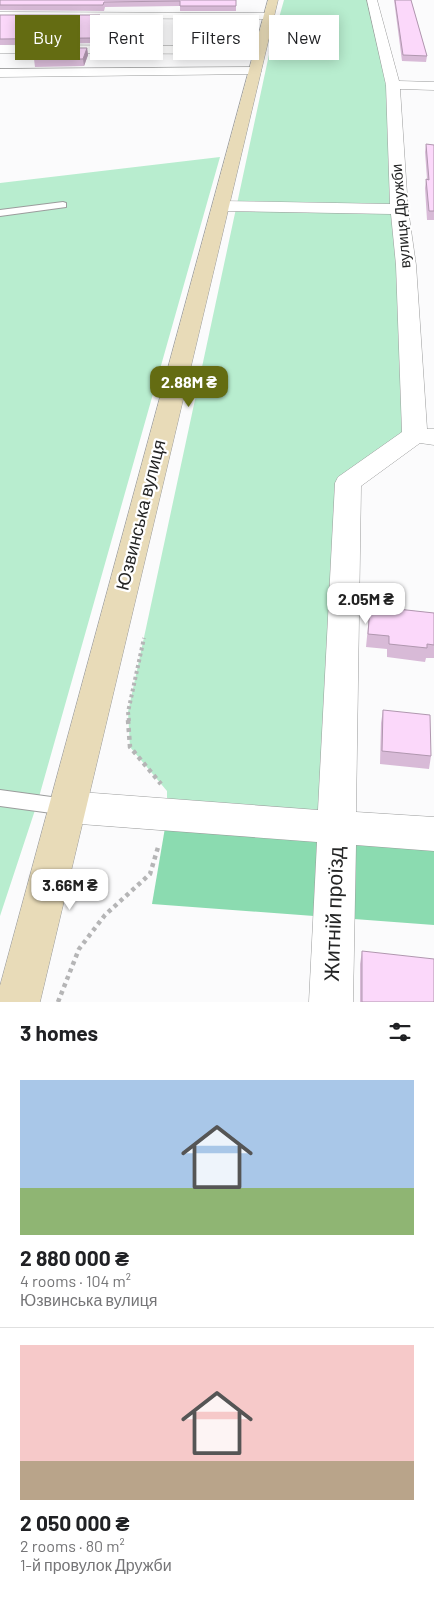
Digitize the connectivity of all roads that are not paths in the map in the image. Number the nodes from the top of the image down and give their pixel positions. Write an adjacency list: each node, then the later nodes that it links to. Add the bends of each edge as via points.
1 (372, 0): 9 (street, вулиця Дружби)
2 (271, 8): 3 (street); 6 (main road, Юзвинська вулиця)
3 (0, 15)
4 (0, 49): 5 (street)
5 (173, 56)
6 (259, 56)
7 (258, 60): 8 (street); 12 (main road, Юзвинська вулиця)
8 (0, 73)
9 (393, 85): 10 (street); 13 (street, вулиця Дружби)
10 (434, 86)
11 (63, 205): 14 (lane)
12 (222, 206): 13 (street); 17 (main road, Юзвинська вулиця)
13 (399, 209): 15 (street, вулиця Дружби)
14 (0, 213)
15 (424, 436): 18 (street, Житній проїзд, via 348,482)
16 (0, 798): 17 (lane)
17 (67, 807): 18 (street); 20 (main road, Юзвинська вулиця)
18 (337, 826): 19 (street); 21 (street, Житній проїзд)
19 (434, 834)
20 (18, 1002)
21 (331, 1002)

